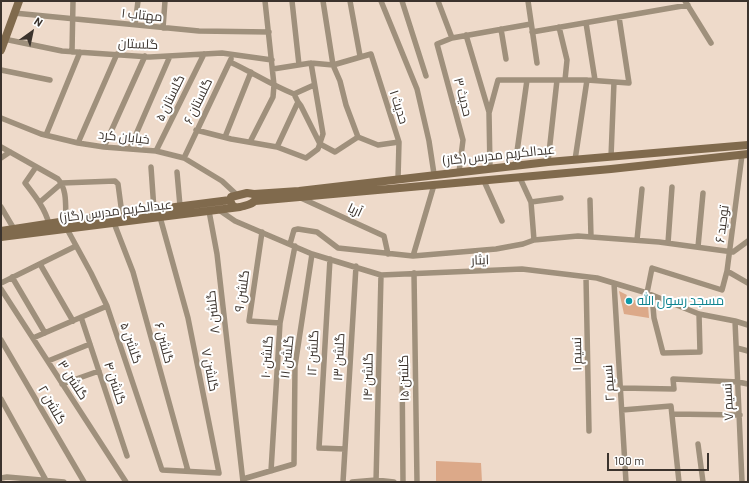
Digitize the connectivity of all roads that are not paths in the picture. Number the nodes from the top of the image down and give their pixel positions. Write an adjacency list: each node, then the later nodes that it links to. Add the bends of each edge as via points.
1 (19, 1): 14 (street)
2 (73, 1): 16 (street)
3 (138, 1): 19 (street)
4 (166, 1): 21 (street)
5 (265, 1): 23 (street)
6 (292, 1): 43 (street)
7 (323, 1): 44 (street)
8 (350, 1): 37 (street)
9 (381, 1): 89 (street, via 417,89)
10 (402, 1): 48 (street)
11 (438, 1): 26 (street)
12 (528, 1): 18 (street)
13 (687, 3): 15 (street); 28 (street)
14 (14, 13): 16 (street, مهتاب ۱); 27 (street)
15 (619, 17): 17 (street); 55 (street, via 629,83)
16 (74, 18): 19 (street, مهتاب ۱); 30 (street)
17 (586, 23): 20 (street); 54 (street)
18 (531, 24): 22 (street); 24 (street)
19 (135, 26): 21 (street, مهتاب ۱)
20 (558, 27): 24 (street); 52 (street, via 567,60)
21 (163, 28): 23 (street, مهتاب ۱)
22 (501, 29): 25 (street); 38 (street)
23 (268, 32): 39 (street)
24 (532, 32): 41 (street)
25 (466, 35): 26 (street); 60 (street)
26 (452, 38): 88 (street, حدیث ۳, via 438,44 464,140)
27 (4, 39): 29 (street); 30 (street, گلستان)
28 (711, 43)
29 (1, 50)
30 (72, 52): 31 (street, گلستان)
31 (80, 52): 32 (street, گلستان); 63 (street)
32 (117, 54): 35 (street, گلستان); 68 (street)
33 (204, 54): 34 (street, گلستان); 36 (street, گلستان); 75 (street, گلستان ۵)
34 (233, 55): 39 (street, گلستان); 40 (street, گلستان ۶)
35 (144, 56): 36 (street, گلستان); 72 (street)
36 (170, 56): 73 (street)
37 (360, 56): 44 (street); 67 (street, حدیث ۱, via 371,54)
38 (506, 59)
39 (272, 60): 45 (street)
40 (230, 62): 47 (street); 62 (street, گلستان ۶)
41 (537, 63)
42 (311, 64): 43 (street); 44 (street); 56 (street)
43 (298, 65): 45 (street)
44 (333, 65): 65 (street)
45 (273, 69): 57 (street)
46 (1, 70): 49 (street)
47 (251, 72): 57 (street); 64 (street)
48 (426, 76)
49 (50, 80)
50 (527, 80): 51 (street); 60 (street, via 498,80); 83 (street)
51 (557, 80): 52 (street); 82 (street)
52 (566, 80): 53 (street)
53 (587, 80): 54 (street); 81 (street)
54 (595, 80): 55 (street)
55 (614, 82): 78 (street)
56 (314, 85): 58 (street); 69 (street, via 323,134)
57 (274, 86): 58 (street); 66 (street, via 273,97)
58 (294, 94): 59 (street)
59 (298, 102): 69 (street); 74 (street)
60 (489, 113): 86 (street)
61 (1, 118): 63 (street, خیابان کرد)
62 (196, 130): 64 (street); 80 (street, گلستان ۶)
63 (46, 135): 68 (street, خیابان کرد)
64 (224, 137): 66 (street)
65 (358, 137): 67 (street, via 378,145); 69 (street, via 335,152)
66 (250, 142): 74 (street)
67 (399, 142): 91 (street, حدیث ۱)
68 (78, 143): 72 (street, خیابان کرد)
69 (320, 144): 74 (street, via 318,149 306,158)
70 (748, 145): 78 (street, عبدالکریم مدرس (گاز))
71 (1, 147): 76 (street)
72 (104, 147): 73 (street, خیابان کرد)
73 (130, 148): 75 (street, خیابان کرد)
74 (277, 148)
75 (156, 151): 80 (street, خیابان کرد)
76 (10, 152): 79 (street); 84 (street)
77 (745, 155): 90 (street, عبدالکریم مدرس (گاز)); 129 (street, توحید ۶)
78 (610, 157): 81 (street, عبدالکریم مدرس (گاز))
79 (1, 158)
80 (184, 158): 98 (street, خیابان کرد, via 222,181)
81 (575, 160): 82 (street, عبدالکریم مدرس (گاز))
82 (548, 162): 83 (street, عبدالکریم مدرس (گاز))
83 (516, 166): 86 (street, عبدالکریم مدرس (گاز))
84 (36, 167): 93 (street); 103 (street, via 25,183)
85 (151, 167): 108 (street)
86 (490, 168): 88 (street, عبدالکریم مدرس (گاز))
87 (177, 172): 107 (street)
88 (459, 172): 89 (street, عبدالکریم مدرس (گاز))
89 (434, 174): 91 (street, عبدالکریم مدرس (گاز)); 94 (street)
90 (520, 178): 92 (street, عبدالکریم مدرس (گاز)); 104 (street)
91 (398, 179): 99 (street, عبدالکریم مدرس (گاز))
92 (484, 181): 94 (street, عبدالکریم مدرس (گاز)); 113 (street)
93 (62, 183): 103 (street); 111 (street, via 115,181 118,184); 116 (street)
94 (434, 185): 100 (street, عبدالکریم مدرس (گاز)); 132 (street)
95 (672, 187): 125 (street)
96 (642, 189): 123 (street)
97 (702, 194): 128 (street)
98 (237, 195): 99 (street, via 247,193); 105 (street, via 231,197)
99 (255, 197): 100 (street, عبدالکریم مدرس (گاز)); 105 (street, via 249,205)
100 (300, 197): 131 (street, آریا, via 384,236)
101 (561, 198): 104 (street)
102 (590, 200): 120 (street)
103 (40, 202): 115 (street)
104 (531, 202): 122 (street)
105 (232, 203): 107 (street, عبدالکریم مدرس (گاز)); 109 (street, عبدالکریم مدرس (گاز))
106 (1, 206): 117 (street)
107 (180, 206): 108 (street, عبدالکریم مدرس (گاز))
108 (154, 210): 111 (street, عبدالکریم مدرس (گاز))
109 (218, 210): 110 (street, عبدالکریم مدرس (گاز)); 119 (street, ایثار, via 235,221)
110 (209, 211): 112 (street, عبدالکریم مدرس (گاز)); 178 (street, گلشن ۸, via 217,254)
111 (122, 214): 116 (street, عبدالکریم مدرس (گاز))
112 (160, 217): 114 (street, عبدالکریم مدرس (گاز)); 175 (street, گلشن ۷, via 188,318 219,473)
113 (502, 221)
114 (114, 223): 116 (street, عبدالکریم مدرس (گاز)); 175 (street, گلشن ۶, via 133,272)
115 (49, 224): 116 (street, عبدالکریم مدرس (گاز)); 117 (street, عبدالکریم مدرس (گاز))
116 (66, 225): 121 (street, عبدالکریم مدرس (گاز)); 127 (street, گلشن ۵)
117 (14, 229): 118 (street, عبدالکریم مدرس (گاز))
118 (1, 231)
119 (262, 232): 126 (street, ایثار); 151 (street, گلشن ۹, via 249,322)
120 (591, 237): 122 (street); 123 (street)
121 (1, 238)
122 (534, 240): 132 (street, via 496,249)
123 (637, 240): 125 (street)
124 (748, 241): 129 (street, via 733,252)
125 (668, 243): 128 (street)
126 (293, 245): 130 (street, ایثار); 131 (street, گلشن ۱۰, via 294,230 298,228 317,232 338,248); 151 (street, گلشن ۱۰)
127 (76, 246): 134 (street); 146 (street, گلشن ۵)
128 (698, 247): 129 (street)
129 (729, 251): 136 (street, توحید ۶)
130 (312, 254): 133 (street, ایثار); 176 (street, گلشن ۱۱, via 295,366 294,464)
131 (388, 254): 132 (street)
132 (413, 256)
133 (330, 259): 135 (street, ایثار); 172 (street, گلشن ۱۲, via 319,448)
134 (40, 264): 140 (street); 149 (street)
135 (356, 266): 138 (street, ایثار); 172 (street, گلشن ۱۳)
136 (727, 271): 143 (street); 145 (street, توحید ۶, via 722,290 652,268)
137 (414, 273): 138 (street, ایثار); 139 (street, ایثار, via 522,269); 188 (street, گلشن ۱۵)
138 (381, 275): 180 (street, گلشن ۱۴)
139 (586, 277): 142 (street, ایثار); 170 (street, نسیم ۱)
140 (12, 278): 141 (street); 153 (street)
141 (1, 283)
142 (614, 283): 145 (street, ایثار); 165 (street, نسیم ۲)
143 (748, 284)
144 (1, 289): 154 (street, گلشن ۳)
145 (650, 295): 147 (street, ایثار); 147 (street, via 663,352 700,352)
146 (107, 306): 148 (street); 174 (street, گلشن ۵)
147 (698, 314): 150 (street, ایثار)
148 (81, 317): 149 (street); 156 (street, گلشن ۴)
149 (73, 321): 153 (street)
150 (735, 321): 152 (street, ایثار); 157 (street, نسیم ۷)
151 (280, 323): 176 (street, گلشن ۱۰)
152 (748, 325)
153 (45, 333): 154 (street)
154 (33, 338): 159 (street, گلشن ۳)
155 (1, 340): 182 (street, گلشن ۲)
156 (90, 344): 159 (street); 161 (street, گلشن ۴)
157 (737, 348): 158 (street); 162 (street, نسیم ۷)
158 (748, 351)
159 (48, 361): 163 (street, گلشن ۳)
160 (402, 361): 187 (street)
161 (99, 371): 163 (street); 173 (street, گلشن ۴)
162 (738, 382): 164 (street); 165 (street, via 673,379 674,389); 169 (street, نسیم ۷)
163 (62, 384): 183 (street, گلشن ۳)
164 (748, 384)
165 (620, 388): 167 (street, نسیم ۲)
166 (1, 400): 179 (street)
167 (622, 410): 168 (street, via 671,406); 189 (street, نسیم ۲)
168 (672, 414): 169 (street); 190 (street)
169 (740, 415): 192 (street, نسیم ۷)
170 (590, 431)
171 (698, 444): 191 (street)
172 (345, 449): 184 (street, گلشن ۱۳)
173 (127, 456)
174 (162, 470): 175 (street, گلشن ۷)
175 (188, 471)
176 (271, 471): 178 (street)
177 (1, 478): 179 (street)
178 (243, 480)
179 (46, 481): 181 (street)
180 (376, 481): 185 (street); 186 (street)
181 (64, 482)
182 (84, 482)
183 (126, 482)
184 (343, 482)
185 (352, 482)
186 (394, 482)
187 (403, 482)
188 (417, 482)
189 (626, 482)
190 (679, 482)
191 (703, 482)
192 (742, 482)

